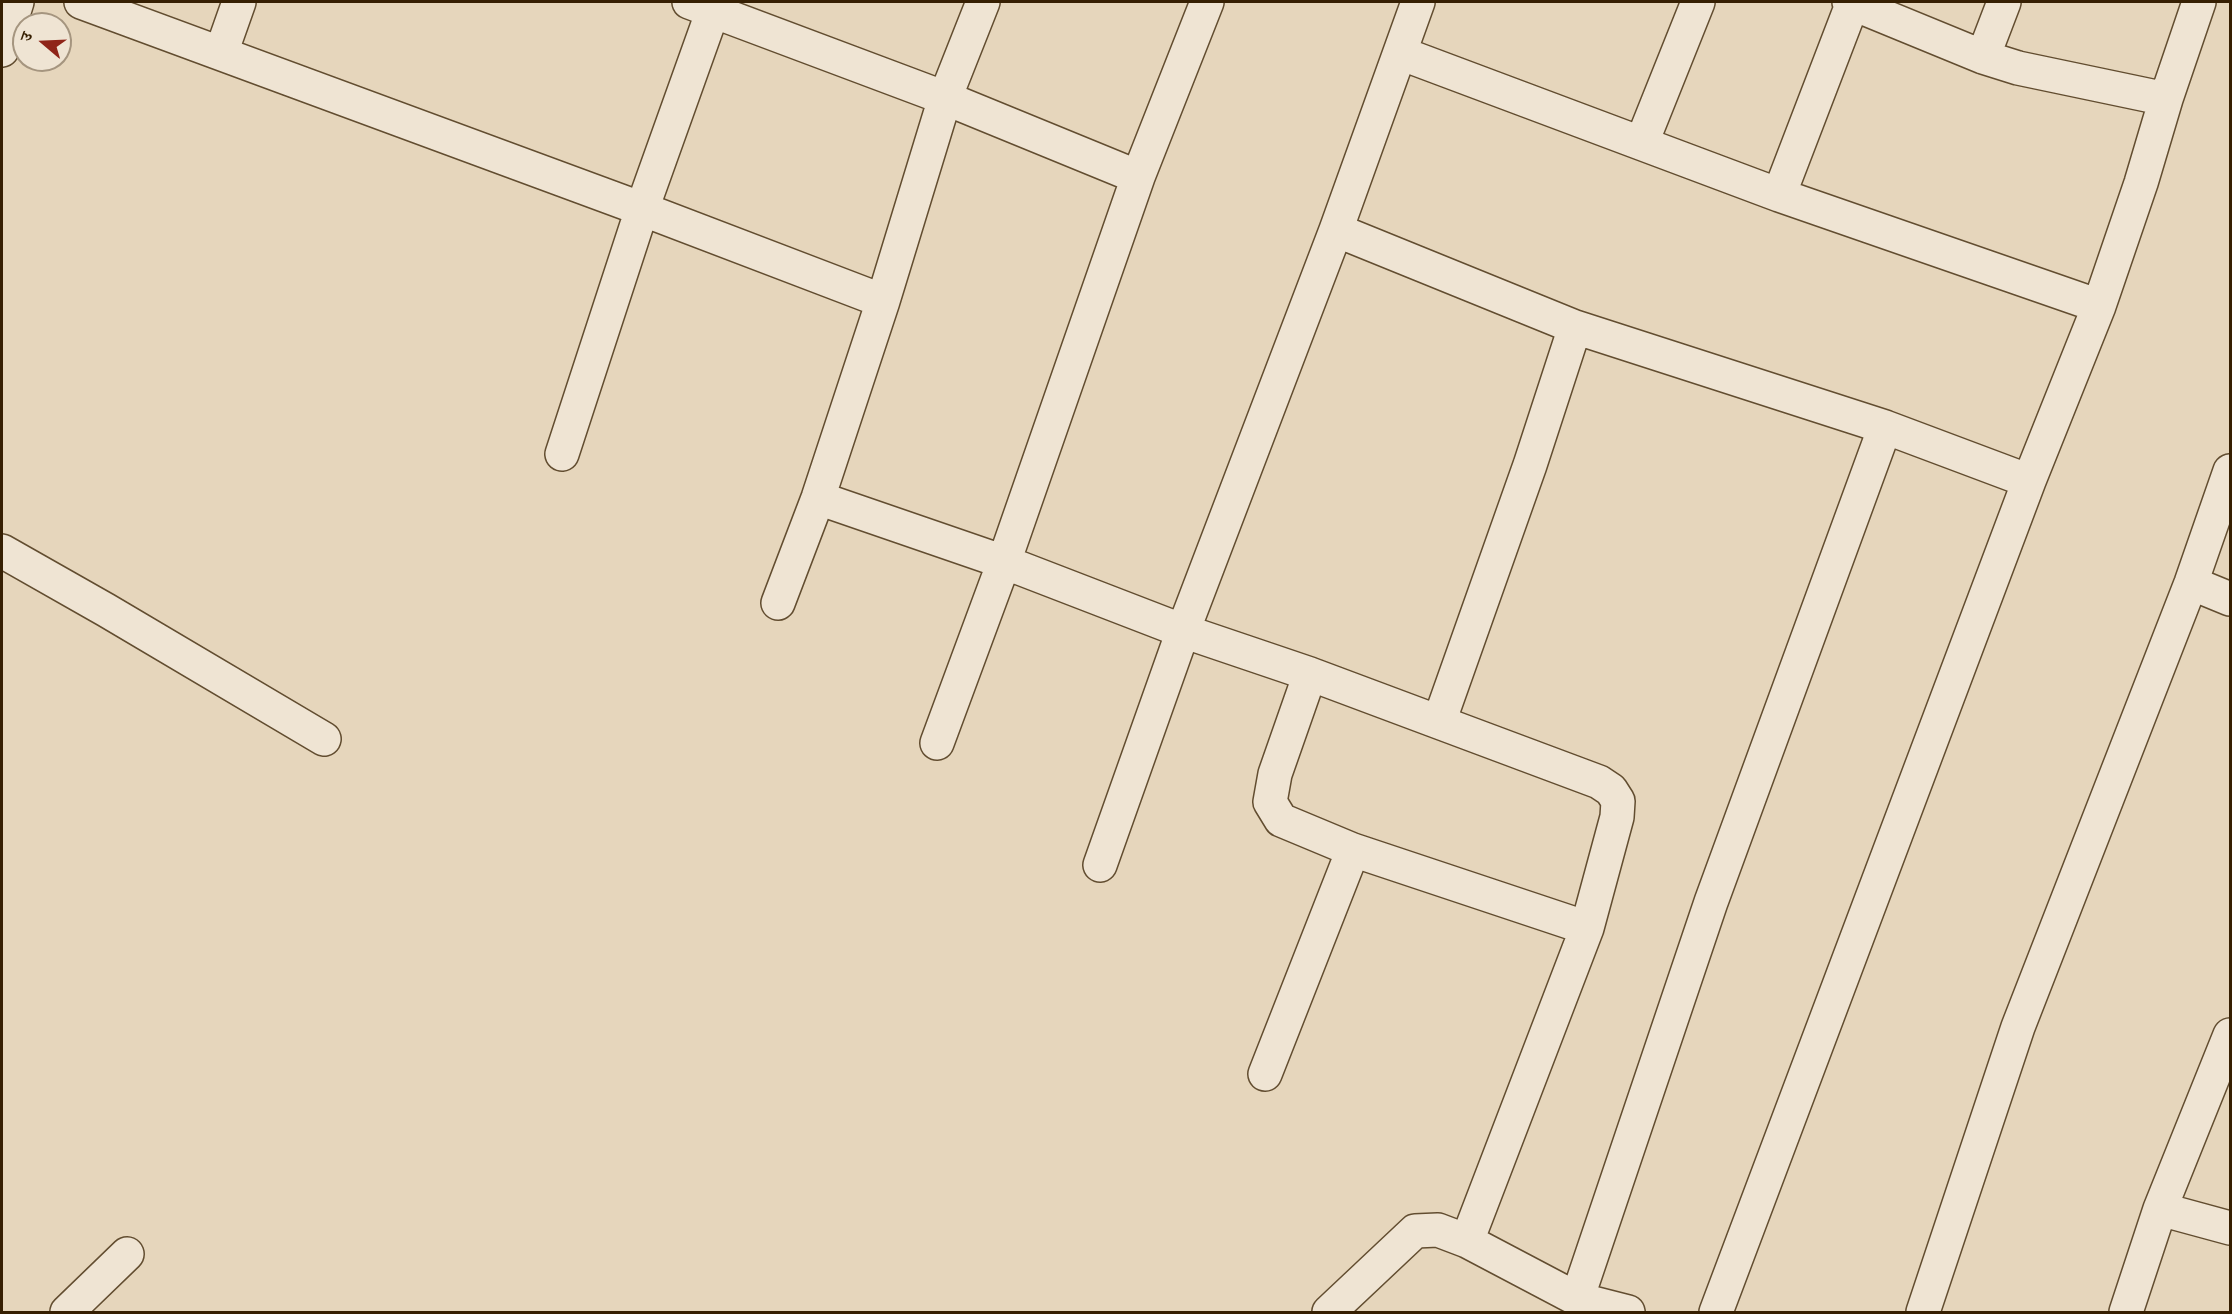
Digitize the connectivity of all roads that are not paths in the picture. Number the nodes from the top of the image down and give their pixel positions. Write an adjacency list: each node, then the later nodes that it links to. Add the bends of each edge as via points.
1 (17, 2): 12 (street)
2 (81, 2): 14 (street)
3 (239, 2): 14 (street)
4 (983, 2): 16 (street)
5 (1208, 2): 19 (street)
6 (1418, 2): 13 (street)
7 (1698, 2): 18 (street)
8 (1851, 2): 15 (street); 20 (street)
9 (2004, 2): 15 (street)
10 (2199, 2): 17 (street)
11 (706, 5): 16 (street); 21 (street)
12 (2, 50)
13 (1400, 53): 18 (street); 22 (street)
14 (221, 54): 21 (street)
15 (1983, 57): 17 (street)
16 (945, 98): 19 (street); 23 (street)
17 (2166, 99): 24 (street)
18 (1642, 142): 20 (street)
19 (1138, 177): 32 (street)
20 (1779, 195): 24 (street)
21 (642, 209): 23 (street); 27 (street)
22 (1336, 230): 25 (street); 36 (street)
23 (883, 301): 30 (street)
24 (2099, 306): 29 (street)
25 (1575, 327): 26 (street); 38 (street)
26 (1885, 427): 29 (street); 50 (street, via 1711,902)
27 (562, 454)
28 (2230, 471): 33 (street)
29 (2029, 481): 54 (street)
30 (818, 498): 32 (street); 35 (street)
31 (2, 551): 39 (street)
32 (1004, 562): 36 (street); 40 (street)
33 (2191, 583): 34 (street); 55 (street, via 2018,1027)
34 (2230, 599)
35 (778, 603)
36 (1183, 631): 37 (street); 42 (street)
37 (1310, 674): 38 (street); 41 (street, via 1275,774 1270,802 1281,820)
38 (1439, 722): 43 (street, via 1599,782 1611,790 1618,801 1617,817)
39 (324, 739)
40 (937, 743)
41 (1353, 850): 43 (street); 45 (street)
42 (1100, 865)
43 (1587, 928): 48 (street)
44 (2230, 1035): 46 (street)
45 (1265, 1074)
46 (2160, 1209): 47 (street); 56 (street)
47 (2230, 1228)
48 (1467, 1241): 50 (street); 52 (street, via 1438,1230 1415,1231)
49 (127, 1254): 51 (street)
50 (1577, 1299): 53 (street)
51 (67, 1312)
52 (1329, 1312)
53 (1628, 1312)
54 (1716, 1312)
55 (1923, 1312)
56 (2126, 1312)

